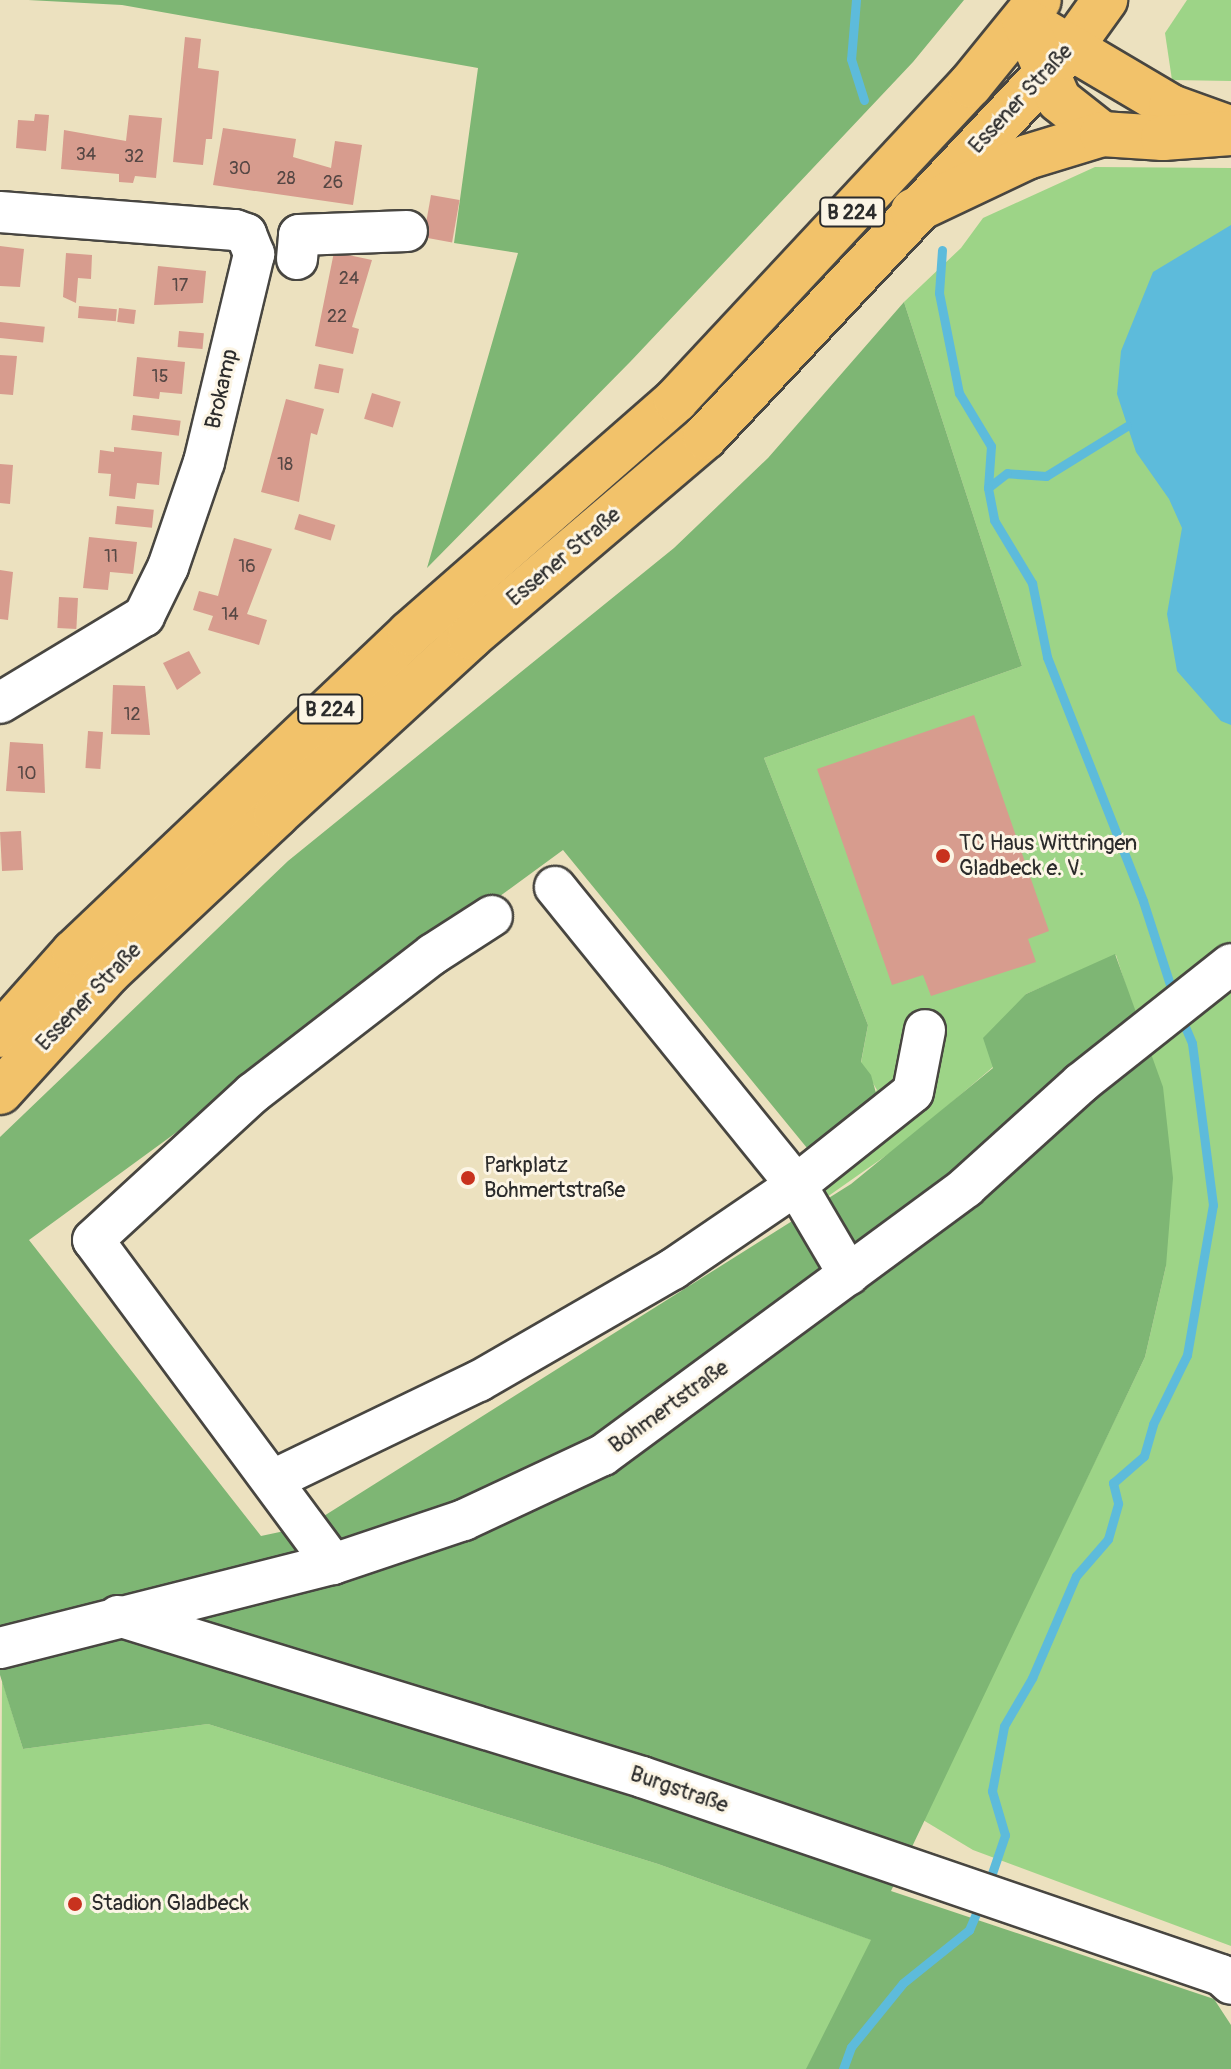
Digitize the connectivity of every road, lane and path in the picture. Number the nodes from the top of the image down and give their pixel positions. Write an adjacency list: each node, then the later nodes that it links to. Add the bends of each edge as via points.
1 (1105, 0): 3 (main road, Essener Straße / B 224)
2 (1032, 10): 3 (main road); 15 (main road, Essener Straße / B 224, via 970,85 676,400 410,633 74,952)
3 (1058, 61): 4 (main road); 5 (main road, via 1077,120); 6 (main road, Essener Straße / B 224)
4 (1231, 130): 5 (main road, via 1163,138)
5 (1102, 134): 6 (main road, via 1027,157)
6 (913, 211): 16 (main road, Essener Straße / B 224, via 705,437 470,637 276,815 109,972)
7 (0, 212): 9 (street, via 235,230 246,234)
8 (407, 231): 9 (street, via 299,235 297,259)
9 (254, 254): 10 (street, Brokamp, via 204,462 168,567 144,616)
10 (0, 703)
11 (555, 887): 17 (street)
12 (492, 916): 19 (street, via 433,954 253,1093 93,1240)
13 (1221, 971): 18 (street, Bohmertstraße, via 966,1187)
14 (925, 1030): 17 (street, via 913,1092)
15 (0, 1035)
16 (0, 1092)
17 (796, 1185): 18 (street); 19 (street, via 673,1269 479,1381)
18 (859, 1268): 20 (street, Bohmertstraße, via 603,1455 464,1520)
19 (275, 1479): 20 (street)
20 (333, 1564): 21 (street, Bohmertstraße)
21 (118, 1616): 22 (street, Bohmertstraße); 23 (street, Burgstraße, via 642,1777 1221,1975)
22 (0, 1648)
23 (1231, 1984)

